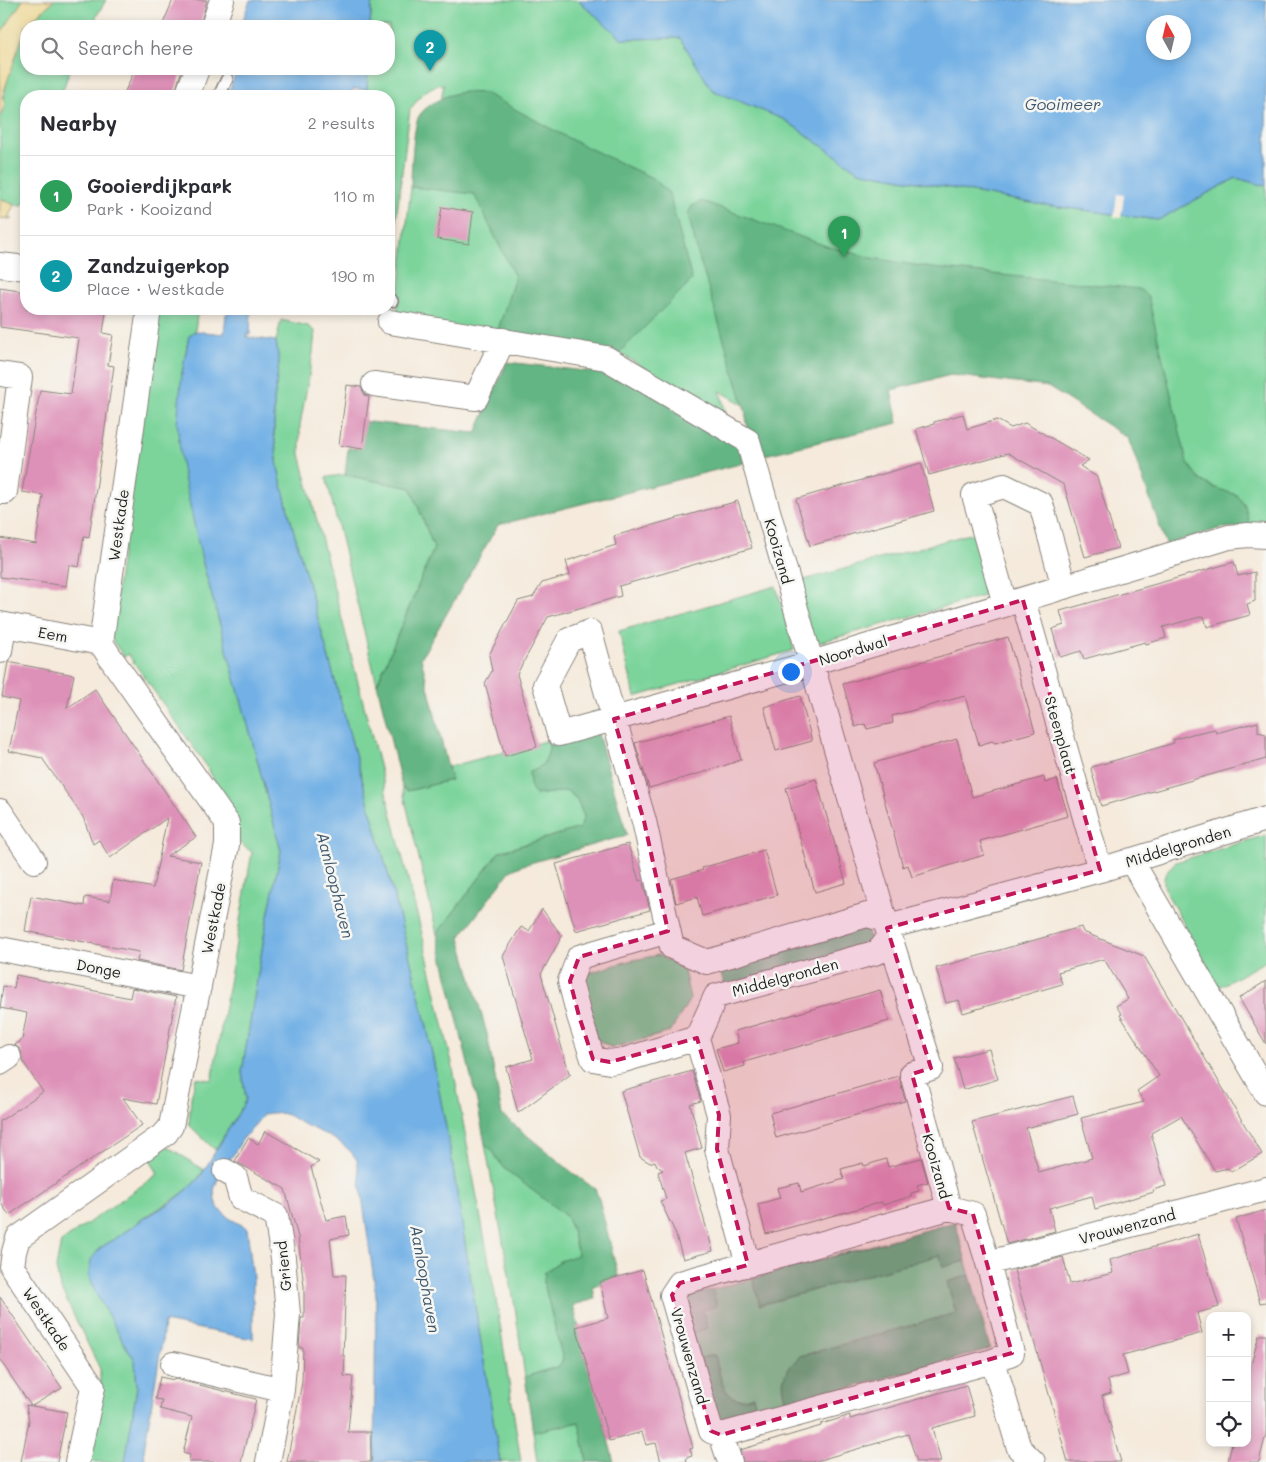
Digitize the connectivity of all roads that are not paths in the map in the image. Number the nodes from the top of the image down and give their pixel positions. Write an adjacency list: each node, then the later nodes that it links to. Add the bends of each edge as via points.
1 (222, 0): 2 (street)
2 (215, 20)
3 (195, 75): 5 (street)
4 (227, 79): 6 (lane)
5 (189, 90)
6 (222, 90)
7 (0, 265): 8 (street)
8 (20, 267)
9 (395, 309): 11 (street, Kooizand)
10 (148, 315): 20 (street, Westkade)
11 (503, 340): 13 (street, via 476,398); 22 (street, Kooizand, via 606,358 748,441)
12 (0, 374): 14 (street, via 20,377)
13 (374, 384)
14 (7, 429): 15 (street, via 5,492)
15 (0, 492)
16 (1266, 536): 17 (street, Noordwal, via 1229,537)
17 (1064, 587): 18 (street, Noordwal); 18 (street, via 1041,504 1004,486 974,495)
18 (1014, 602): 22 (street, Noordwal); 27 (street, Steenplaat)
19 (2, 625): 20 (street, Eem); 21 (street, Eem)
20 (101, 643): 32 (street, Westkade, via 226,823 228,845)
21 (0, 651)
22 (812, 663): 28 (street, Kooizand); 29 (street, Noordwal, via 614,719 644,822)
23 (0, 812): 25 (street)
24 (1266, 819): 26 (street, Middelgronden)
25 (34, 860)
26 (1131, 860): 27 (street, Middelgronden); 35 (street)
27 (1100, 870): 28 (street, Middelgronden)
28 (888, 928): 31 (street, Middelgronden, via 867,915); 33 (street, Middelgronden, via 878,952); 38 (street, Kooizand, via 931,1068 912,1074)
29 (668, 931): 31 (street, Noordwal, via 672,947); 34 (street, via 578,957 570,981 579,1016 593,1059 601,1061 624,1060)
30 (0, 949): 32 (street, Donge)
31 (707, 962): 33 (street)
32 (199, 987): 39 (street, Westkade, via 171,1126 166,1133 18,1238)
33 (716, 996): 34 (street, Middelgronden)
34 (697, 1038): 41 (street, via 719,1115 717,1149)
35 (1266, 1093)
36 (225, 1171): 44 (street, Griend, via 235,1177 241,1198 276,1216 288,1314)
37 (1266, 1189): 40 (street, Vrouwenzand)
38 (949, 1208): 40 (street, Kooizand, via 973,1214); 41 (street, Vrouwenzand)
39 (7, 1251): 46 (street, Westkade, via 12,1267 92,1387)
40 (988, 1263): 42 (street, Kooizand, via 1012,1353)
41 (748, 1265): 45 (street, Vrouwenzand, via 680,1283 672,1295 711,1432)
42 (993, 1361): 45 (street); 49 (street, via 1019,1448)
43 (173, 1364): 44 (street)
44 (282, 1390): 47 (street, Griend)
45 (721, 1435): 48 (street, Vrouwenzand)
46 (77, 1462)
47 (268, 1462)
48 (730, 1462)
49 (1033, 1462)

